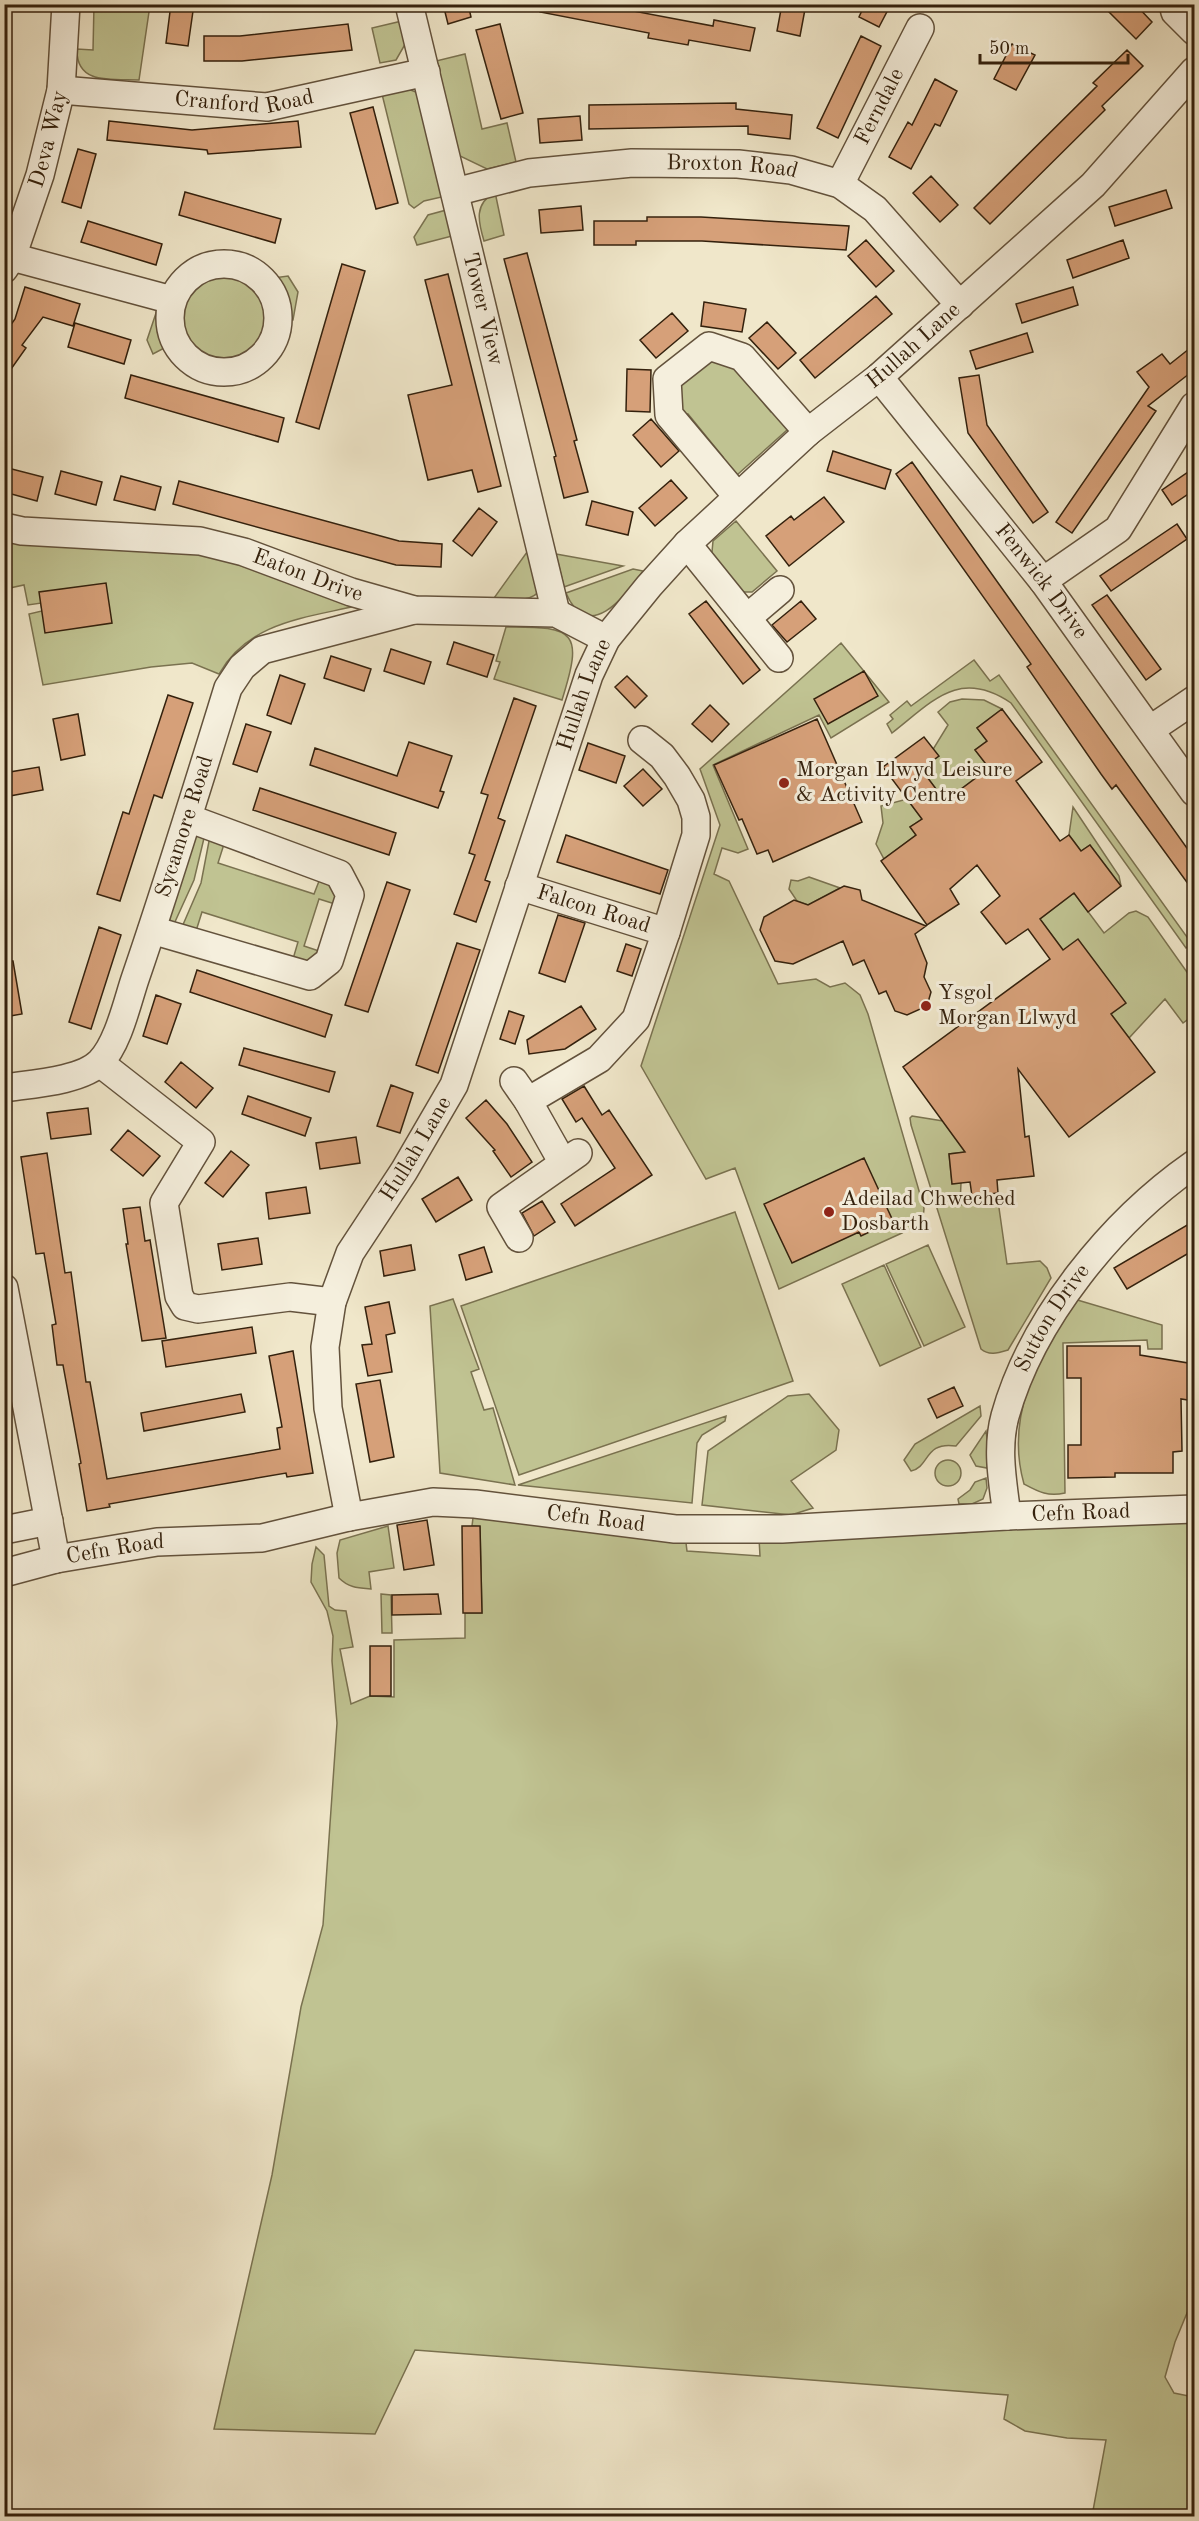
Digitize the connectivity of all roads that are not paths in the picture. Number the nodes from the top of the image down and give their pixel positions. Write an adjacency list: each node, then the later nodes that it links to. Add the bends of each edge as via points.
1 (66, 4): 8 (street, Deva Way)
2 (409, 4): 7 (street, Tower View)
3 (1173, 4): 5 (street, via 1175,12)
4 (920, 28): 9 (street, Ferndale)
5 (1194, 31)
6 (1194, 71): 13 (street, Hullah Lane, via 1093,185)
7 (426, 72): 8 (street, Cranford Road, via 267,107); 10 (street, Tower View)
8 (61, 90): 11 (street, Deva Way, via 40,175)
9 (840, 184): 10 (street, Broxton Road, via 791,170 738,164 632,163 530,173); 13 (street, Broxton Road, via 875,209)
10 (455, 192): 23 (street, Tower View)
11 (8, 263): 12 (street)
12 (172, 300)
13 (960, 304): 14 (street, Hullah Lane)
14 (879, 377): 16 (street, Hullah Lane); 20 (street, Fenwick Drive)
15 (1194, 406): 20 (street, via 1118,529)
16 (808, 432): 17 (street, Hullah Lane); 17 (street, via 742,357 709,346 668,379 669,415)
17 (737, 496): 19 (street, Hullah Lane)
18 (4, 527): 22 (street, Eaton Drive, via 200,541 244,552 351,592)
19 (687, 544): 24 (street); 25 (street, Hullah Lane)
20 (1043, 581): 28 (street, Fenwick Drive)
21 (780, 590): 24 (street)
22 (414, 610): 23 (street, Eaton Drive); 31 (street, Sycamore Road, via 262,650 242,667 228,688)
23 (556, 613): 25 (street, Eaton Drive)
24 (747, 618): 26 (street)
25 (606, 639): 32 (street, Hullah Lane, via 589,675)
26 (779, 658)
27 (1194, 700): 28 (street)
28 (1151, 729): 30 (street, Fenwick Drive)
29 (659, 746): 34 (street, Falcon Road, via 691,800 696,817 696,835)
30 (1194, 792)
31 (188, 818): 33 (street, Sycamore Road); 33 (street, via 339,874 350,895 333,950 329,961 310,976)
32 (519, 886): 34 (street, Falcon Road); 40 (street, Hullah Lane, via 454,1085 350,1253)
33 (152, 930): 35 (street, Sycamore Road, via 112,1044)
34 (666, 932): 38 (street, Falcon Road, via 636,1019 599,1059 521,1091 571,1158 501,1207)
35 (100, 1063): 36 (street, via 63,1078); 40 (street, via 201,1142 165,1203 179,1296 185,1306 198,1309 290,1297)
36 (4, 1088)
37 (1194, 1164): 42 (street, Sutton Drive, via 1120,1228 1072,1282 1029,1355 1005,1417 1000,1462)
38 (519, 1238)
39 (4, 1288): 44 (street)
40 (332, 1302): 43 (street, Hullah Lane, via 325,1347 328,1408)
41 (1194, 1509): 42 (street, Cefn Road)
42 (1007, 1516): 43 (street, Cefn Road, via 782,1529 675,1530 433,1502)
43 (349, 1517): 46 (street, Cefn Road, via 262,1538 157,1542)
44 (49, 1521): 45 (street, Cefn Road); 46 (street)
45 (4, 1530)
46 (56, 1559): 47 (street, Cefn Road)
47 (4, 1573)

